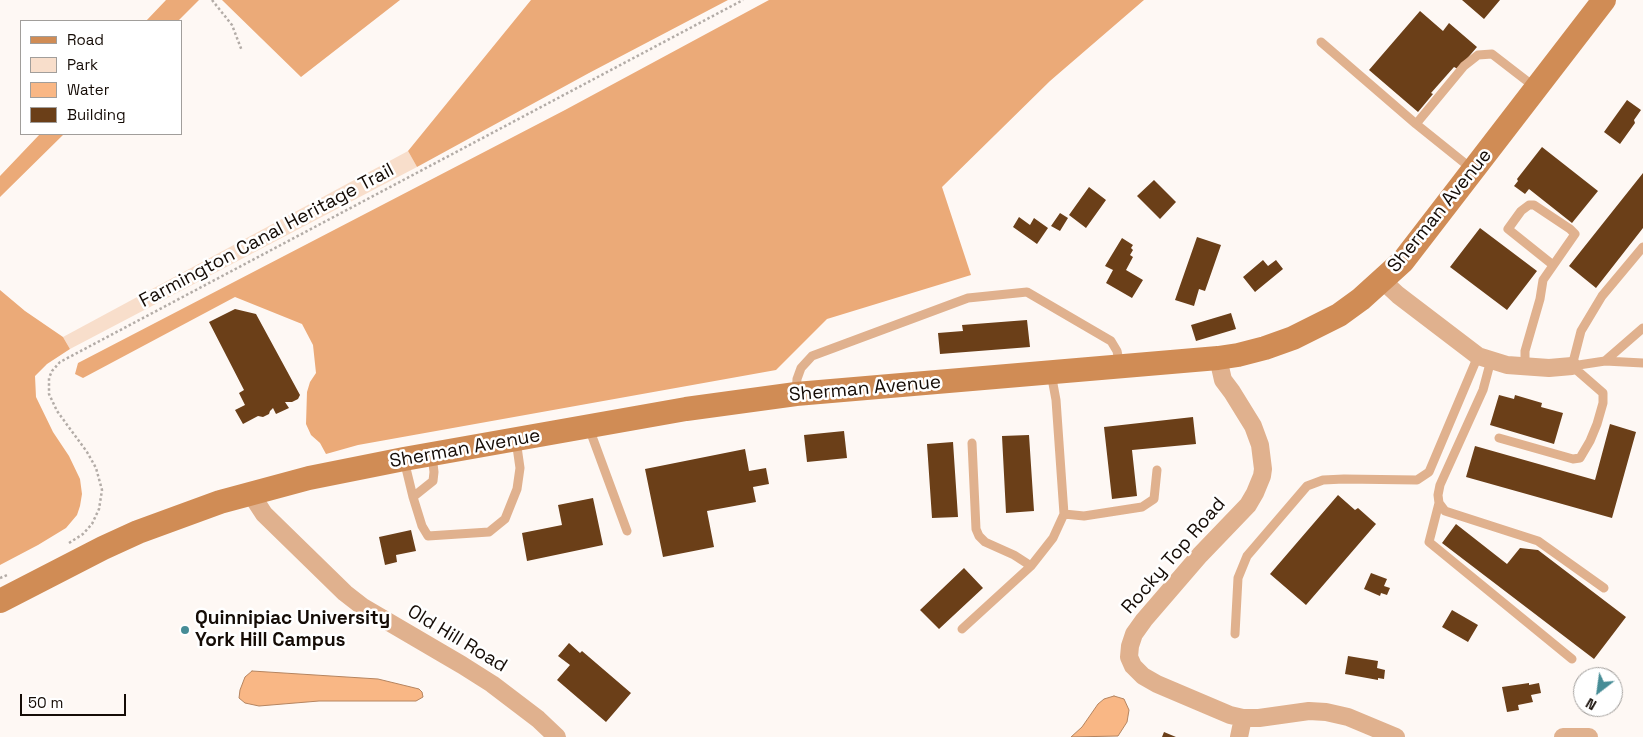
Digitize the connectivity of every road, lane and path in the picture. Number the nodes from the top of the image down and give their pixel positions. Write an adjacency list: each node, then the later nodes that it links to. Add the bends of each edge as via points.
1 (212, 0): 5 (path, via 232,25)
2 (743, 0): 34 (path, Farmington Canal Heritage Trail, via 60,362 49,378 50,394 88,452 102,490 92,524)
3 (1604, 0): 6 (main road, Sherman Avenue)
4 (1321, 42): 7 (lane)
5 (242, 51)
6 (1536, 89): 7 (lane, via 1492,54 1478,55 1464,66); 8 (main road, Sherman Avenue)
7 (1416, 124): 8 (lane)
8 (1474, 171): 11 (main road, Sherman Avenue, via 1403,261)
9 (1643, 247): 18 (lane, via 1602,296 1589,317 1581,331)
10 (1553, 265): 10 (lane, via 1575,234 1534,205 1529,205 1508,229); 17 (lane, via 1543,280 1525,351)
11 (1383, 281): 13 (main road, Sherman Avenue, via 1339,315 1317,327 1265,348); 14 (street)
12 (1643, 328): 15 (lane)
13 (1218, 358): 19 (main road, Sherman Avenue); 43 (street, Rocky Top Road, via 1223,380 1249,418 1260,444 1262,476 1248,505 1144,620 1134,634 1129,658 1143,676 1157,684)
14 (1485, 358): 17 (street, via 1506,365); 31 (lane, via 1483,390 1440,485); 41 (lane, via 1429,472 1417,480 1324,480 1307,486 1247,556 1238,578)
15 (1605, 361): 16 (lane); 18 (lane)
16 (1643, 363)
17 (1526, 366): 18 (street)
18 (1572, 366): 23 (lane, via 1603,393 1597,424 1580,458 1573,459)
19 (1120, 367): 20 (main road, Sherman Avenue); 21 (lane, via 1111,341 1027,292 968,298 812,356 801,368)
20 (1051, 373): 21 (main road, Sherman Avenue); 32 (lane, via 1056,400)
21 (796, 394): 22 (main road, Sherman Avenue)
22 (588, 426): 24 (main road, Sherman Avenue); 33 (lane)
23 (1499, 438)
24 (516, 439): 26 (main road, Sherman Avenue); 30 (lane, via 520,468 518,489 505,519 489,532 428,536)
25 (972, 443): 35 (lane, via 976,529 985,542)
26 (432, 454): 27 (main road, Sherman Avenue); 30 (lane, via 433,480)
27 (404, 459): 29 (main road, Sherman Avenue, via 309,478); 30 (lane)
28 (1157, 470): 32 (lane, via 1154,499 1142,507 1084,516)
29 (251, 494): 39 (main road, Sherman Avenue, via 138,532); 44 (street, Old Hill Road, via 264,514 363,607 483,678)
30 (413, 496)
31 (1439, 503): 38 (lane, via 1445,511 1538,541); 42 (lane, via 1428,542)
32 (1064, 514): 35 (lane, via 1053,538)
33 (627, 531)
34 (65, 546)
35 (1031, 566): 40 (lane)
36 (10, 574): 37 (path)
37 (0, 578)
38 (1604, 588)
39 (0, 601)
40 (962, 629)
41 (1235, 634)
42 (1572, 659)
43 (1243, 718): 45 (street); 46 (street, Rocky Top Road, via 1326,712 1348,717)
44 (558, 737)
45 (1239, 737)
46 (1396, 737)
47 (1563, 737): 48 (street)
48 (1589, 737)

